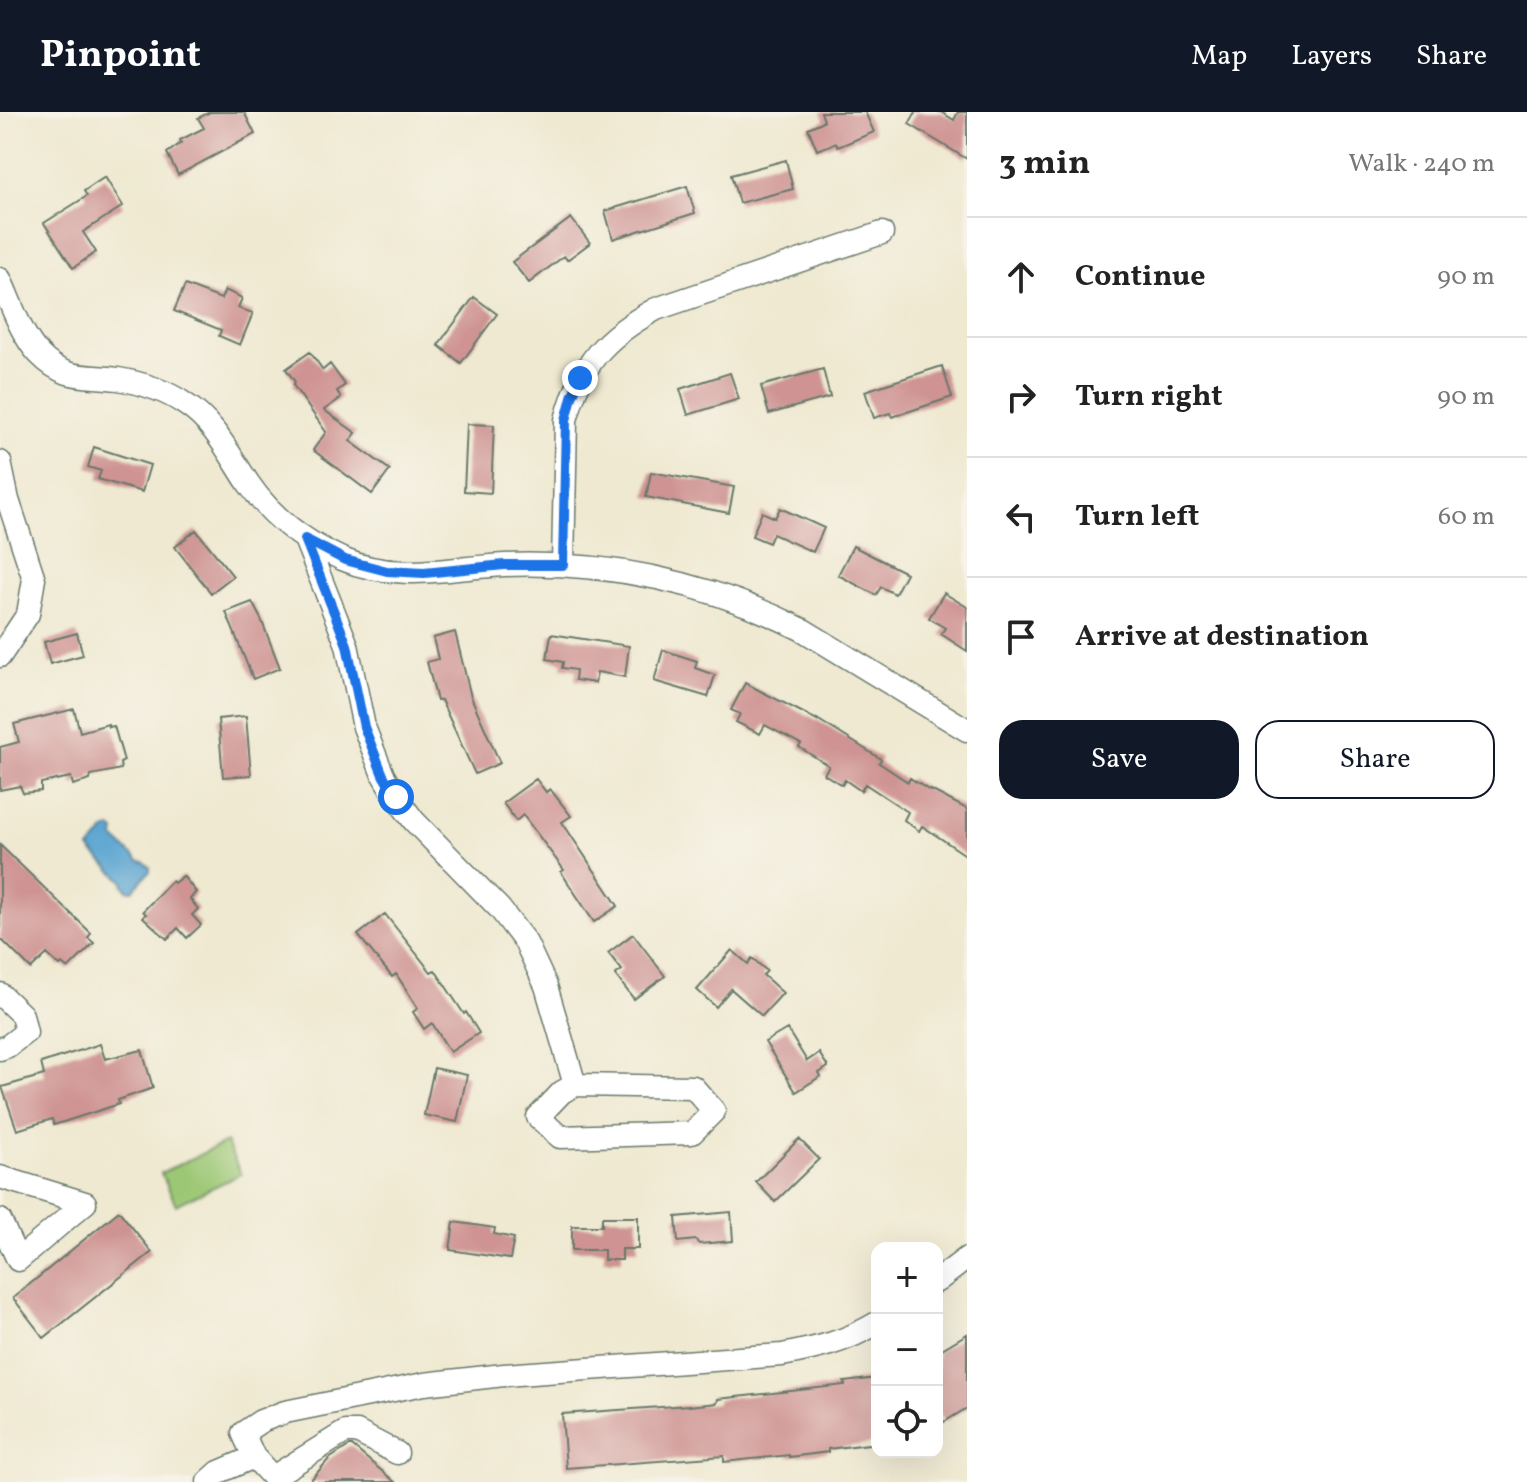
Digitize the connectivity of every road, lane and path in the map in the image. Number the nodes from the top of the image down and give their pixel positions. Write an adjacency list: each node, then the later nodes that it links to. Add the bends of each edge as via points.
1 (882, 233): 6 (street, via 656,309 605,344 580,378 566,420)
2 (0, 279): 5 (street, via 26,335 52,365 85,378 140,383 188,405 220,437 264,504)
3 (0, 462): 4 (street)
4 (7, 520): 7 (street, via 34,579 28,614)
5 (305, 539): 6 (street, via 345,560 387,571); 11 (street, via 347,645 364,727 383,775 414,821 526,943 546,986)
6 (563, 565): 8 (street, via 676,582 777,617)
7 (0, 656)
8 (967, 730)
9 (0, 994): 10 (street, via 22,1015 26,1032)
10 (0, 1049)
11 (575, 1085): 11 (street, via 693,1087 714,1111 692,1133 560,1137 538,1117)
12 (0, 1177): 13 (street, via 85,1203 18,1260)
13 (0, 1220)
14 (967, 1258): 15 (street)
15 (943, 1276)
16 (871, 1326): 18 (street, via 816,1349 782,1355 424,1384 285,1412 243,1433)
17 (397, 1453): 19 (street, via 357,1432 345,1432)
18 (254, 1457): 19 (street); 20 (street)
19 (275, 1480)
20 (208, 1482)

